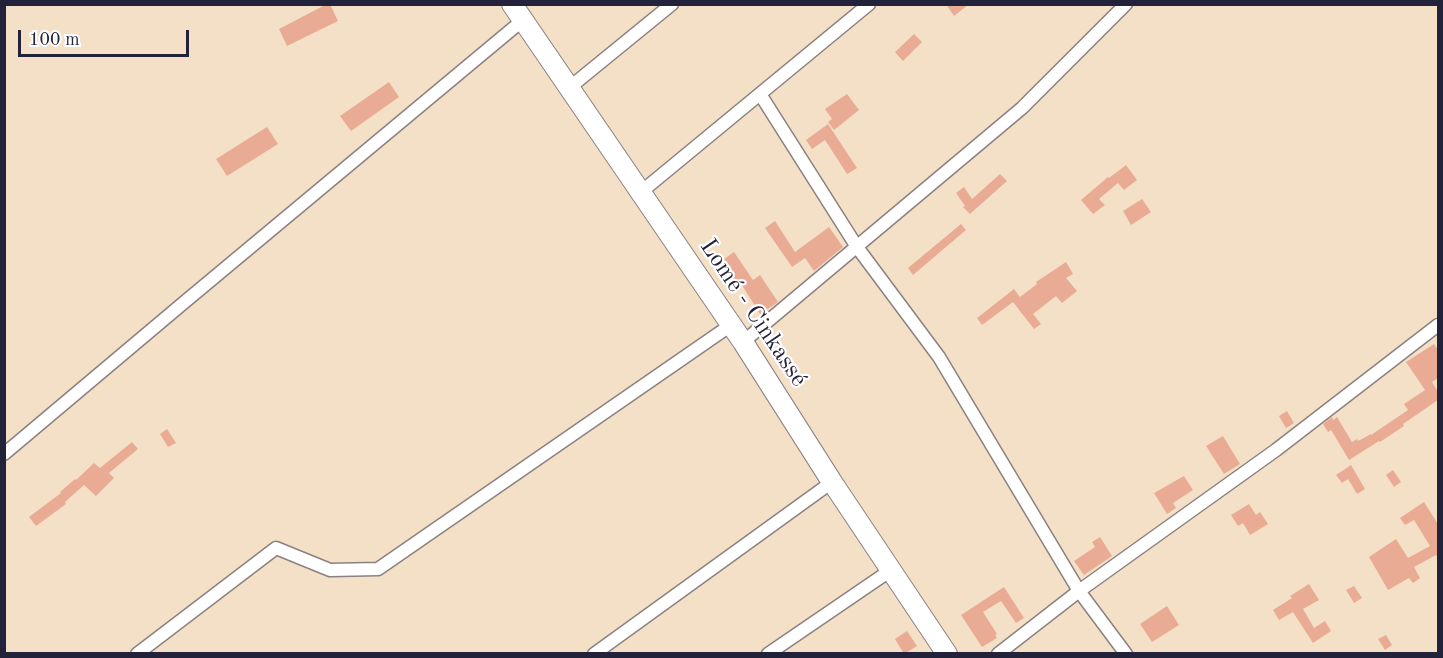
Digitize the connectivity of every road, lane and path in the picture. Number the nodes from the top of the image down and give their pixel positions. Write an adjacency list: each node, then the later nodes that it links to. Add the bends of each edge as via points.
1 (672, 4): 5 (street)
2 (869, 4): 6 (street)
3 (1126, 4): 8 (street, via 1022,108)
4 (518, 12): 5 (highway, Lomé - Cinkassé); 12 (street)
5 (569, 88): 7 (highway, Lomé - Cinkassé)
6 (760, 94): 7 (street); 8 (street)
7 (641, 192): 9 (highway, Lomé - Cinkassé)
8 (857, 247): 11 (street); 15 (street, via 939,357)
9 (731, 324): 11 (highway, Lomé - Cinkassé); 16 (street, via 378,569 330,570 276,548)
10 (1438, 325): 15 (street, via 1276,450)
11 (743, 342): 13 (highway, Lomé - Cinkassé)
12 (4, 453)
13 (832, 482): 14 (highway, Lomé - Cinkassé); 17 (street)
14 (891, 570): 18 (street); 19 (highway, Lomé - Cinkassé)
15 (1079, 591): 20 (street); 21 (street)
16 (137, 654)
17 (594, 654)
18 (768, 654)
19 (947, 654)
20 (998, 654)
21 (1126, 654)

